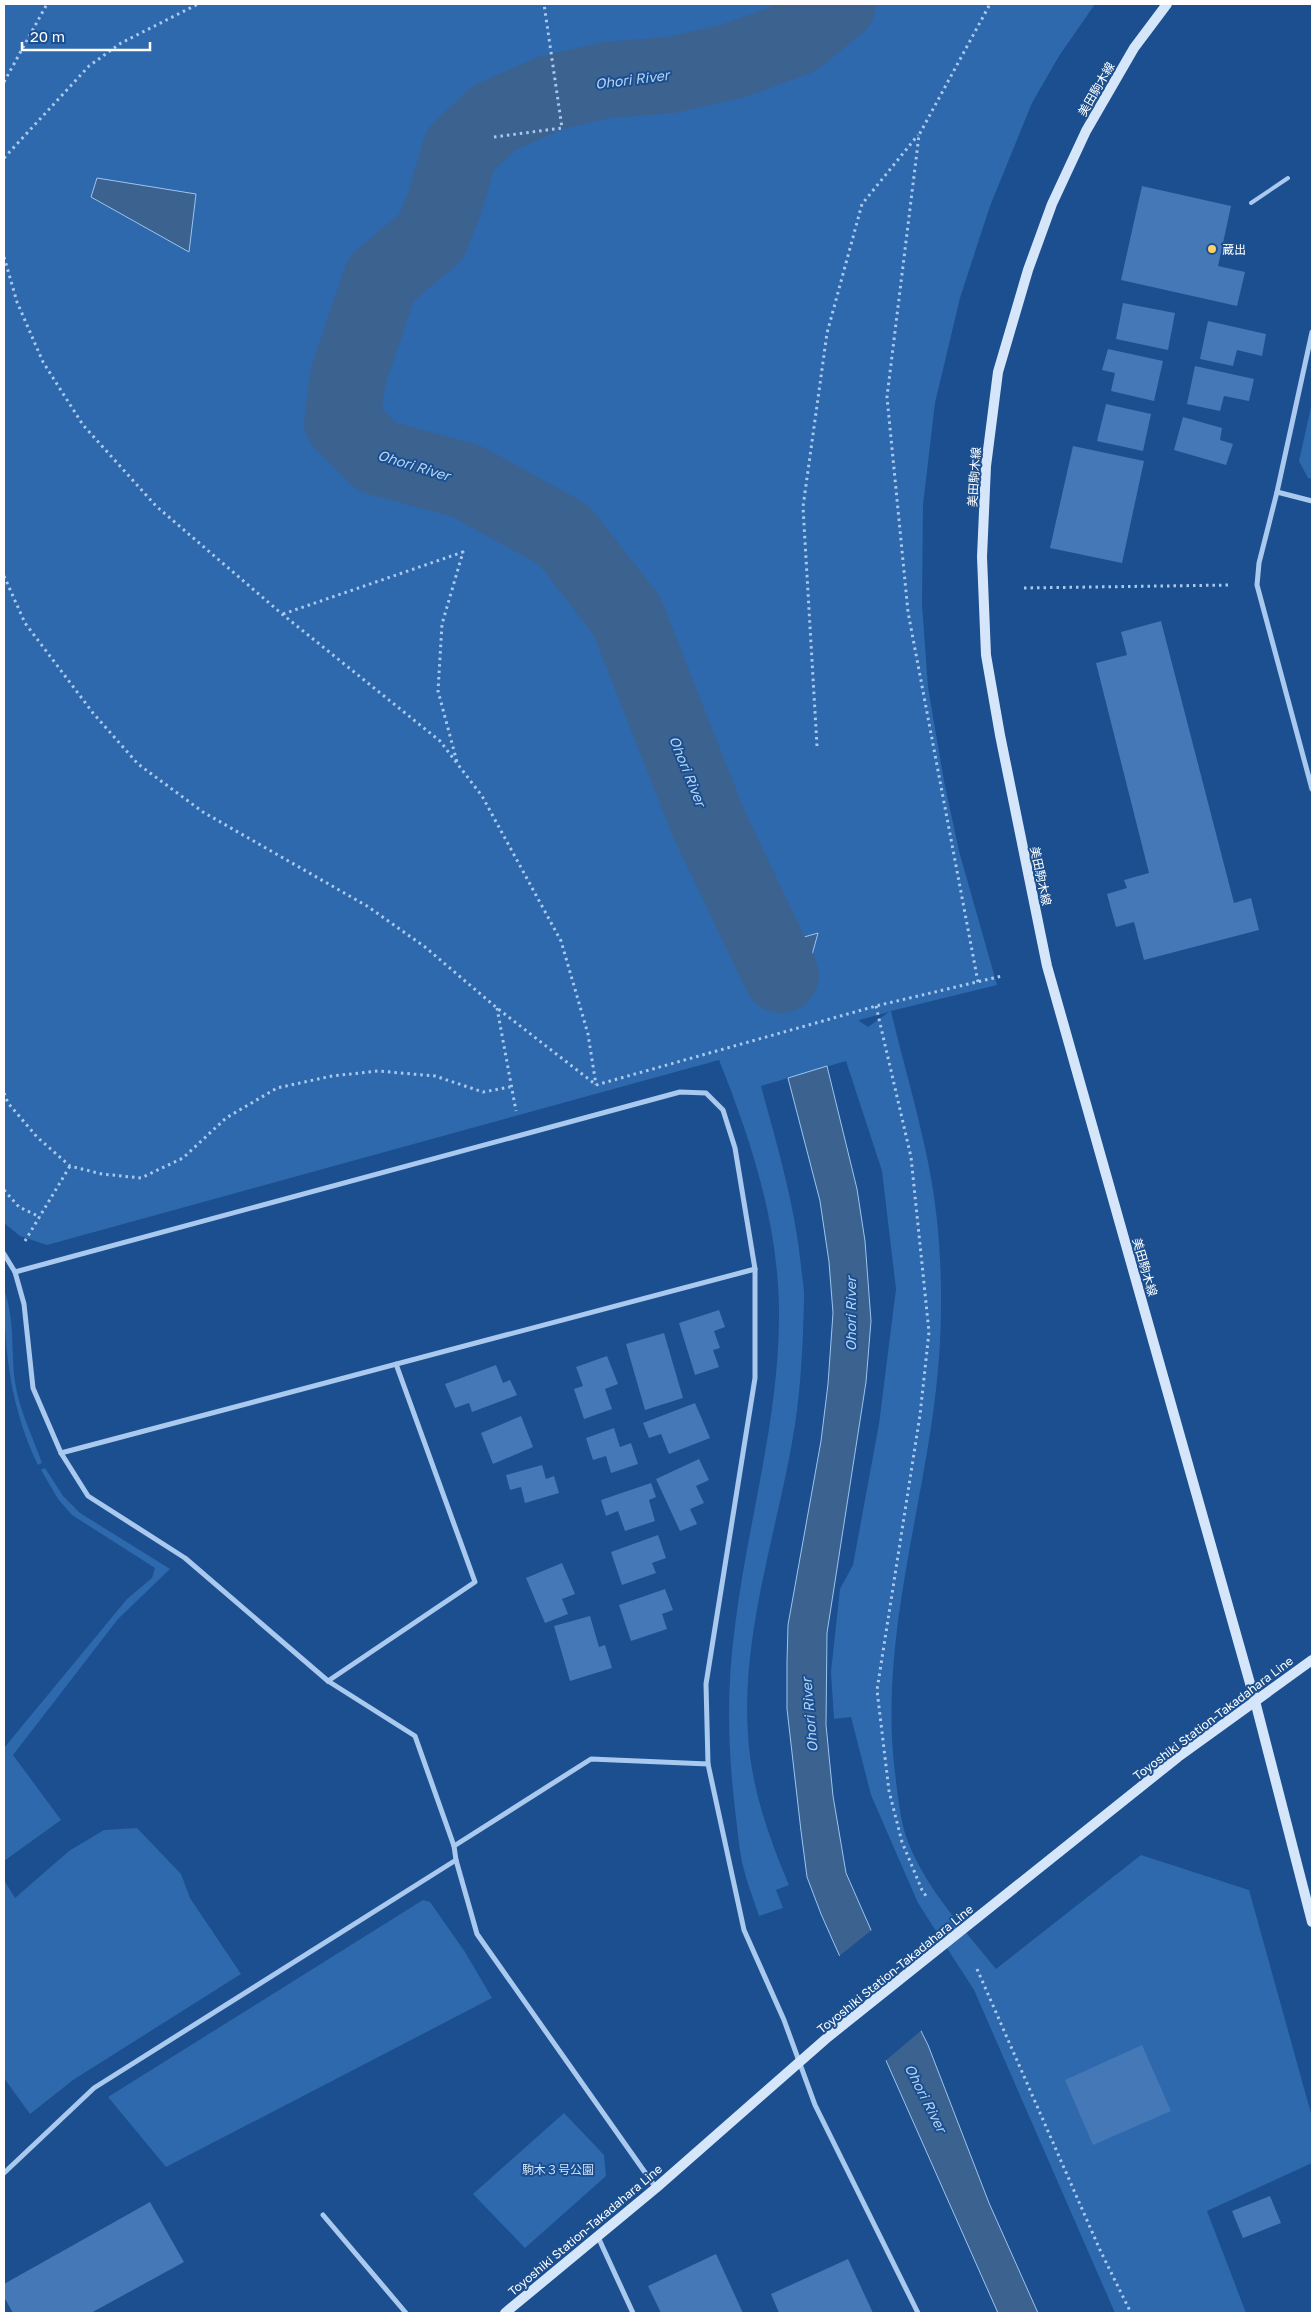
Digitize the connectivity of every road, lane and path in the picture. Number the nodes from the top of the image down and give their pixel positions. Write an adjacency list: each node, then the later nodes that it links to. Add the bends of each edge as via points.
1 (47, 4): 6 (path)
2 (198, 4): 9 (path, via 121,43 89,66)
3 (990, 4): 7 (path)
4 (1167, 4): 40 (street, 美田駒木線, via 1129,56 1086,131 1052,204 1028,270 998,372 986,466 982,556 986,655 1047,966)
5 (544, 5): 8 (path, via 562,128)
6 (4, 82)
7 (919, 135): 20 (path, via 862,204 827,333 803,507); 24 (path, via 886,397 908,612)
8 (494, 137)
9 (4, 158)
10 (1288, 178): 11 (lane)
11 (1251, 203)
12 (4, 257): 19 (path, via 17,302 43,362 83,425 156,506)
13 (1312, 332): 14 (street)
14 (1277, 492): 15 (street); 17 (street, via 1259,563)
15 (1312, 501)
16 (4, 576): 26 (path, via 26,623 93,713 138,764 202,812 367,906 425,947)
17 (1257, 585): 18 (path); 22 (street)
18 (1024, 588)
19 (282, 614): 21 (path, via 440,741); 21 (path, via 463,552 442,624 438,691)
20 (817, 746)
21 (458, 765): 27 (path, via 482,796 561,941 588,1034)
22 (1312, 789)
23 (1002, 976): 24 (path)
24 (978, 982): 25 (path)
25 (876, 1006): 27 (path); 44 (path, via 911,1157 929,1332 920,1415 877,1690 889,1791 902,1842)
26 (497, 1008): 27 (path); 29 (path, via 510,1087 483,1092 435,1076 378,1071 332,1076 277,1088 226,1118 183,1158 141,1178 102,1174)
27 (596, 1085)
28 (4, 1093): 29 (path, via 8,1103 37,1136)
29 (70, 1166): 31 (path)
30 (4, 1190): 31 (path, via 19,1207)
31 (40, 1217): 33 (path)
32 (4, 1254): 33 (street)
33 (12, 1264): 35 (street)
34 (755, 1269): 35 (street, via 735,1148 723,1110 706,1093 680,1092); 36 (street); 41 (street, via 755,1378 706,1684)
35 (15, 1272): 37 (street, via 24,1304 32,1388)
36 (396, 1364): 37 (street); 39 (street, via 475,1582)
37 (61, 1453): 39 (street, via 88,1496 185,1558)
38 (1312, 1660): 40 (street, Toyoshiki Station-Takadahara Line)
39 (328, 1681): 42 (street, via 415,1736)
40 (1255, 1701): 45 (street, 美田駒木線); 47 (street, Toyoshiki Station-Takadahara Line, via 1178,1758)
41 (708, 1764): 42 (street, via 591,1759); 47 (street, via 744,1930)
42 (454, 1846): 43 (street)
43 (456, 1860): 48 (street, via 94,2088); 49 (street, via 478,1934)
44 (928, 1899)
45 (1312, 1922)
46 (977, 1969): 56 (path, via 1100,2250)
47 (800, 2061): 49 (street, Toyoshiki Station-Takadahara Line); 55 (street, via 815,2105)
48 (4, 2172)
49 (656, 2188): 51 (street, Toyoshiki Station-Takadahara Line)
50 (323, 2215): 52 (street)
51 (597, 2236): 53 (street, Toyoshiki Station-Takadahara Line); 54 (street)
52 (406, 2313)
53 (506, 2313)
54 (633, 2313)
55 (918, 2313)
56 (1131, 2313)

